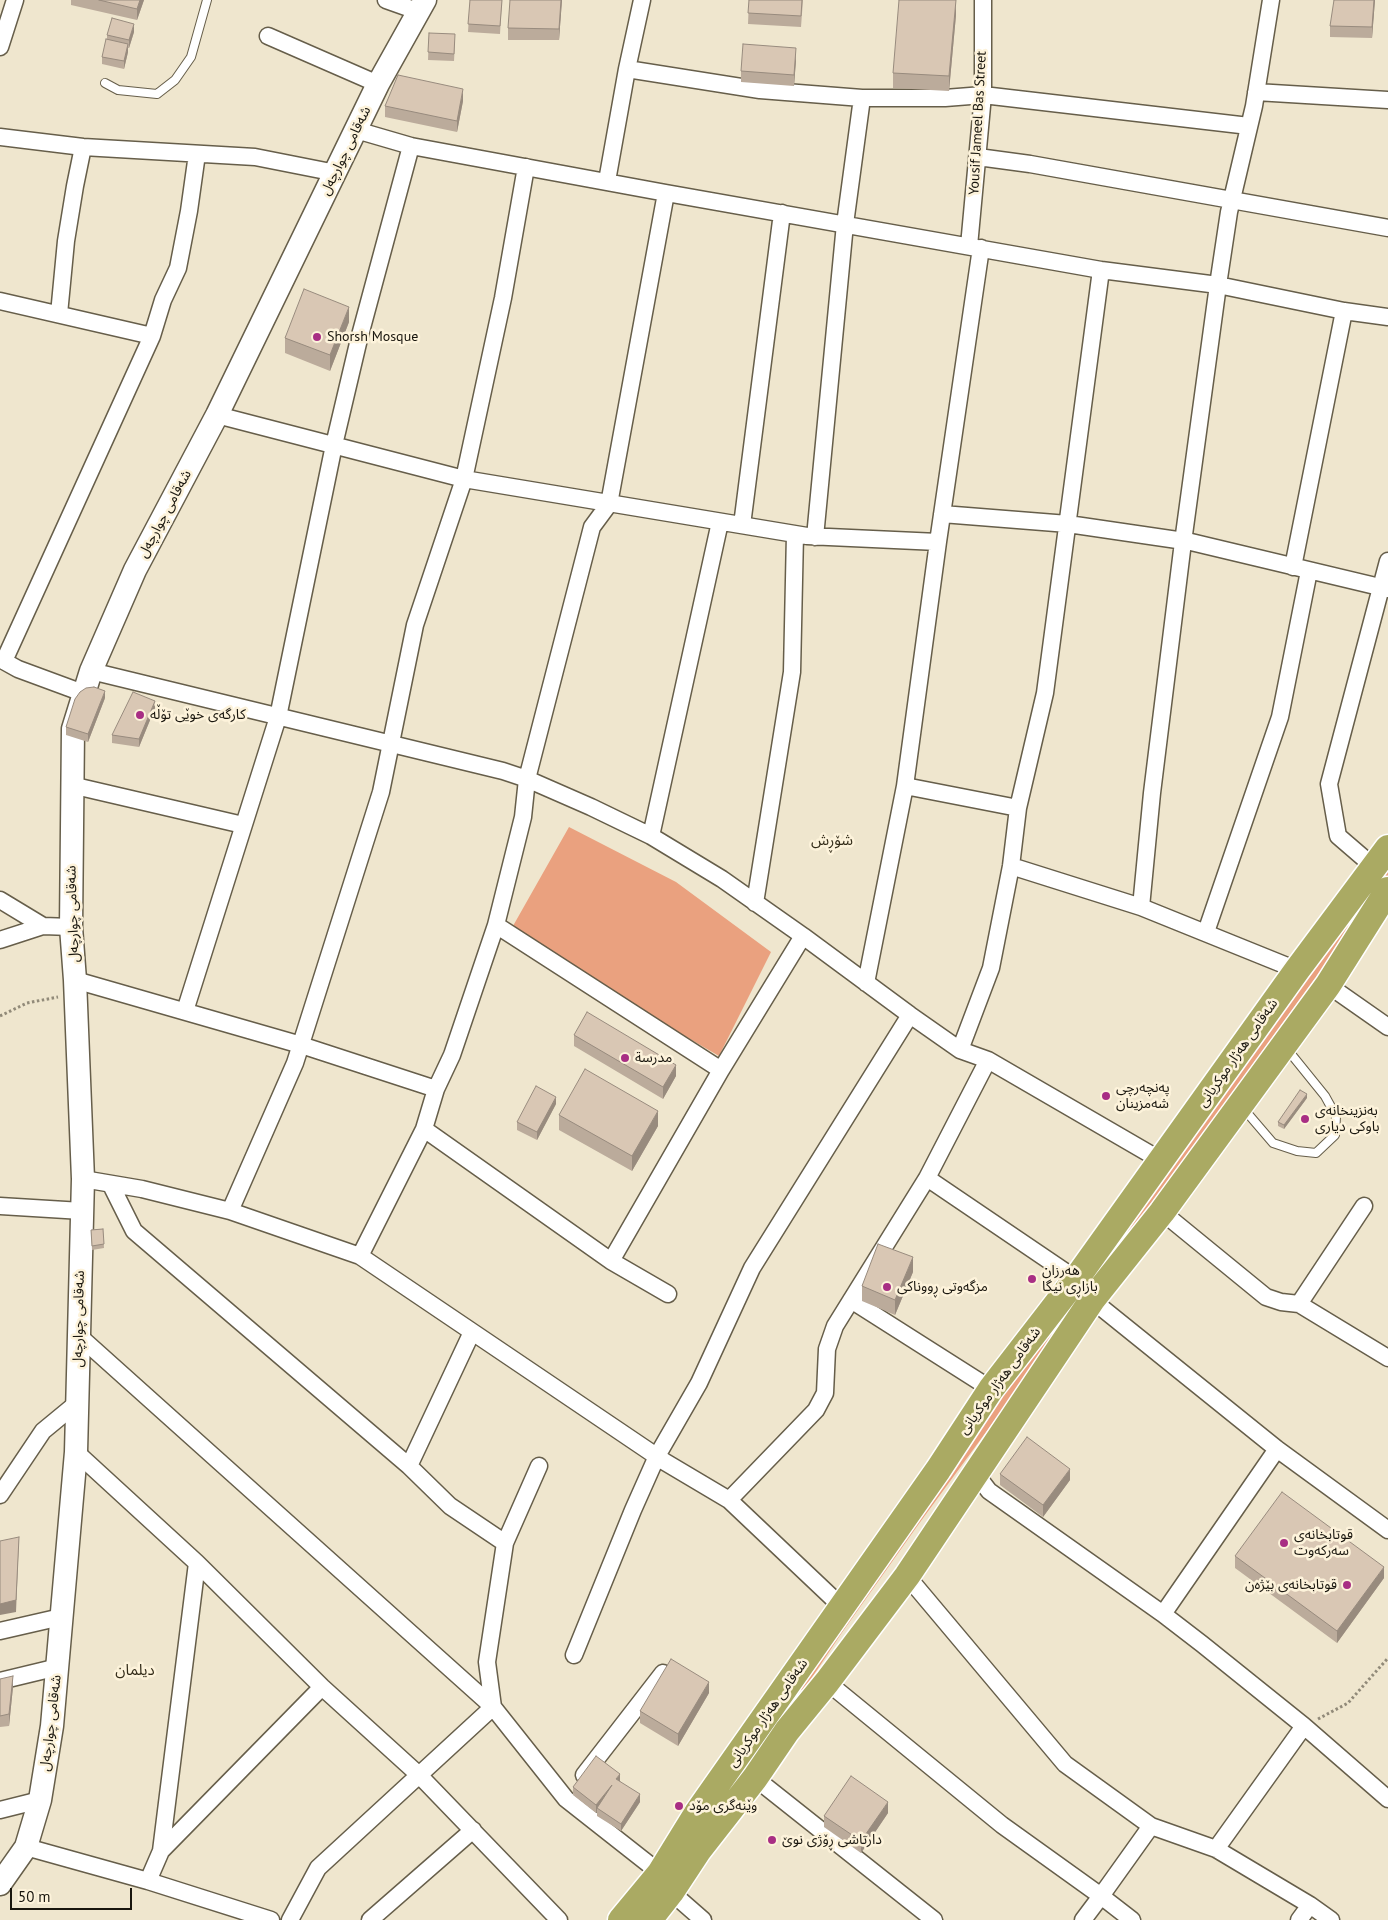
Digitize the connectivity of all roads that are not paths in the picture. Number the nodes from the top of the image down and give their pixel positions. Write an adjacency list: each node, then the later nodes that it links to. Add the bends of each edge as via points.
1 (15, 0): 9 (street)
2 (207, 0): 11 (lane, via 191,57 175,80 157,94 118,90)
3 (386, 0): 7 (street)
4 (642, 0): 10 (street)
5 (984, 0): 14 (street, Yousif Jameel Bas Street)
6 (1271, 0): 13 (street)
7 (421, 4): 12 (main road, شەقامی چوارچەل)
8 (268, 36): 12 (street)
9 (0, 47)
10 (627, 69): 15 (street, via 760,90); 26 (street)
11 (105, 83)
12 (378, 84): 18 (main road, شەقامی چوارچەل)
13 (1256, 92): 16 (street); 17 (street)
14 (983, 95): 15 (street); 17 (street); 23 (street, Yousif Jameel Bas Street)
15 (862, 98): 30 (street)
16 (1388, 100)
17 (1249, 126): 28 (street)
18 (356, 130): 20 (street); 25 (main road, شەقامی چوارچەل)
19 (0, 137): 21 (street)
20 (411, 146): 24 (street); 41 (street)
21 (83, 147): 22 (street); 37 (street, via 72,204)
22 (197, 154): 25 (street, via 255,157); 39 (street, via 178,268 163,300)
23 (978, 158): 28 (street, via 1030,164); 32 (street, Yousif Jameel Bas Street)
24 (526, 167): 26 (street); 42 (street, via 503,298)
25 (336, 173): 40 (main road, شەقامی چوارچەل)
26 (607, 181): 27 (street)
27 (666, 193): 29 (street); 43 (street)
28 (1232, 200): 31 (street); 34 (street)
29 (782, 212): 30 (street); 47 (street)
30 (845, 224): 32 (street); 49 (street)
31 (1388, 228)
32 (975, 247): 33 (street); 44 (street, Yousif Jameel Bas Street)
33 (1101, 270): 34 (street); 46 (street)
34 (1218, 285): 36 (street); 51 (street)
35 (0, 301): 37 (street)
36 (1344, 310): 38 (street); 53 (street)
37 (59, 314): 39 (street)
38 (1388, 317)
39 (152, 336): 55 (street)
40 (218, 415): 41 (street); 56 (main road, شەقامی چوارچەل, via 135,570)
41 (334, 445): 42 (street); 58 (street)
42 (464, 479): 43 (street); 59 (street, via 415,625)
43 (609, 504): 45 (street); 60 (street, via 592,527)
44 (942, 514): 46 (street); 50 (street, Yousif Jameel Bas Street)
45 (720, 522): 47 (street); 65 (street)
46 (1068, 524): 51 (street); 63 (street, via 1044,693)
47 (742, 525): 48 (street)
48 (795, 534): 49 (street); 70 (street, via 792,672)
49 (815, 536): 50 (street)
50 (938, 542): 62 (street, Yousif Jameel Bas Street)
51 (1183, 542): 53 (street); 71 (street)
52 (1388, 561): 54 (street)
53 (1301, 569): 54 (street); 75 (street, via 1280,716)
54 (1384, 588): 66 (street, via 1329,784 1338,836)
55 (2, 660): 57 (street)
56 (91, 671): 57 (main road, شەقامی چوارچەل); 58 (street)
57 (83, 693): 61 (main road, شەقامی چوارچەل, via 73,729)
58 (278, 716): 59 (street); 64 (street)
59 (390, 743): 60 (street); 85 (street, via 381,792)
60 (526, 779): 65 (street); 72 (street, via 523,817)
61 (71, 785): 64 (street); 74 (main road, شەقامی چوارچەل)
62 (905, 786): 63 (street); 79 (street, Yousif Jameel Bas Street)
63 (1018, 808): 67 (street)
64 (243, 825): 82 (street)
65 (651, 836): 70 (street, via 722,878)
66 (1381, 857): 78 (highway, شەقامی ھەژار موکریانی)
67 (1011, 866): 71 (street); 87 (street, via 992,968)
68 (1388, 890): 80 (highway, شەقامی ھەژار موکریانی)
69 (0, 900): 73 (street)
70 (755, 903): 76 (street)
71 (1141, 907): 75 (street)
72 (496, 925): 89 (street); 90 (street, via 452,1055)
73 (43, 926): 74 (street); 77 (street)
74 (71, 927): 81 (main road, شەقامی چوارچەل)
75 (1206, 932): 78 (street)
76 (803, 936): 79 (street); 89 (street)
77 (0, 940)
78 (1297, 970): 93 (highway, شەقامی ھەژار موکریانی)
79 (866, 983): 83 (street)
80 (1328, 985): 84 (street); 86 (highway, شەقامی ھەژار موکریانی)
81 (75, 986): 82 (street); 95 (main road, شەقامی چوارچەل)
82 (185, 1011): 85 (street)
83 (910, 1015): 87 (street); 116 (street, via 752,1268 699,1383)
84 (1388, 1027)
85 (301, 1045): 90 (street); 100 (street)
86 (1284, 1045): 91 (highway, شەقامی ھەژار موکریانی); 91 (lane, via 1325,1096 1336,1116 1334,1135 1316,1153 1272,1143)
87 (960, 1050): 88 (street)
88 (988, 1060): 93 (street); 94 (street)
89 (721, 1070): 103 (street)
90 (436, 1089): 92 (street)
91 (1240, 1104): 101 (highway, شەقامی ھەژار موکریانی)
92 (424, 1129): 102 (street); 103 (street)
93 (1162, 1161): 104 (highway, شەقامی ھەژار موکریانی)
94 (927, 1178): 104 (street); 106 (street)
95 (82, 1179): 96 (street); 99 (main road, شەقامی چوارچەل)
96 (111, 1185): 100 (street, via 142,1189); 117 (street, via 134,1232)
97 (0, 1206): 99 (street)
98 (1364, 1206): 108 (street)
99 (82, 1211): 110 (main road, شەقامی چوارچەل)
100 (230, 1211): 102 (street)
101 (1162, 1212): 107 (highway, شەقامی ھەژار موکریانی); 108 (street, via 1266,1297)
102 (360, 1256): 109 (street)
103 (611, 1261): 105 (street)
104 (1076, 1279): 112 (highway, شەقامی ھەژار موکریانی)
105 (668, 1294)
106 (851, 1300): 112 (street); 121 (street, via 835,1326 827,1349 825,1393 816,1410)
107 (1092, 1300): 114 (street); 119 (highway, شەقامی ھەژار موکریانی)
108 (1299, 1304): 111 (street)
109 (472, 1332): 116 (street); 117 (street)
110 (78, 1335): 113 (main road, شەقامی چوارچەل); 137 (street)
111 (1388, 1358)
112 (991, 1389): 126 (highway, شەقامی ھەژار موکریانی)
113 (77, 1403): 115 (main road, شەقامی چوارچەل); 120 (street, via 42,1430)
114 (1277, 1449): 122 (street); 127 (street)
115 (76, 1452): 124 (street); 128 (main road, شەقامی چوارچەل)
116 (657, 1456): 121 (street); 130 (street)
117 (409, 1466): 123 (street, via 450,1506)
118 (539, 1466): 123 (street)
119 (976, 1474): 125 (highway, شەقامی ھەژار موکریانی); 127 (street, via 989,1492)
120 (0, 1495)
121 (729, 1500): 126 (street)
122 (1388, 1530)
123 (505, 1543): 137 (street, via 487,1662)
124 (196, 1562): 135 (street); 151 (street)
125 (907, 1576): 136 (highway, شەقامی ھەژار موکریانی); 147 (street, via 1065,1764)
126 (842, 1608): 134 (highway, شەقامی ھەژار موکریانی)
127 (1163, 1614): 139 (street)
128 (60, 1617): 129 (street); 131 (main road, شەقامی چوارچەل)
129 (0, 1631)
130 (574, 1655)
131 (58, 1667): 133 (street); 144 (main road, شەقامی چوارچەل)
132 (663, 1673): 143 (street)
133 (0, 1681)
134 (788, 1685): 136 (highway, via 790,1694 802,1705); 138 (highway, شەقامی ھەژار موکریانی)
135 (322, 1688): 141 (street); 151 (street)
136 (820, 1690): 140 (highway, شەقامی ھەژار موکریانی); 155 (street)
137 (493, 1707): 141 (street); 143 (street)
138 (762, 1723): 140 (highway, via 778,1729); 153 (highway, شەقامی ھەژار موکریانی, via 697,1813)
139 (1304, 1726): 145 (street); 150 (street)
140 (783, 1738): 142 (highway, شەقامی ھەژار موکریانی)
141 (419, 1775): 148 (street); 158 (street, via 318,1868)
142 (755, 1778): 153 (highway, شەقامی ھەژار موکریانی, via 698,1851); 164 (street)
143 (566, 1799): 153 (street)
144 (40, 1800): 146 (street); 149 (main road, شەقامی چوارچەل)
145 (1388, 1800)
146 (0, 1810)
147 (1151, 1826): 150 (street); 155 (street)
148 (473, 1830): 159 (street); 160 (street)
149 (26, 1847): 152 (street); 154 (main road, شەقامی چوارچەل)
150 (1216, 1849): 156 (street)
151 (162, 1851): 152 (street)
152 (148, 1881): 157 (street)
153 (666, 1883): 161 (highway, شەقامی ھەژار موکریانی); 162 (highway, شەقامی ھەژار موکریانی); 163 (street)
154 (0, 1884)
155 (1101, 1896): 165 (street); 166 (street)
156 (1310, 1905): 167 (street); 168 (street)
157 (271, 1920)
158 (290, 1920)
159 (370, 1920)
160 (559, 1920)
161 (621, 1920)
162 (648, 1920)
163 (703, 1920)
164 (934, 1920)
165 (1083, 1920)
166 (1132, 1920)
167 (1299, 1920)
168 (1331, 1920)

